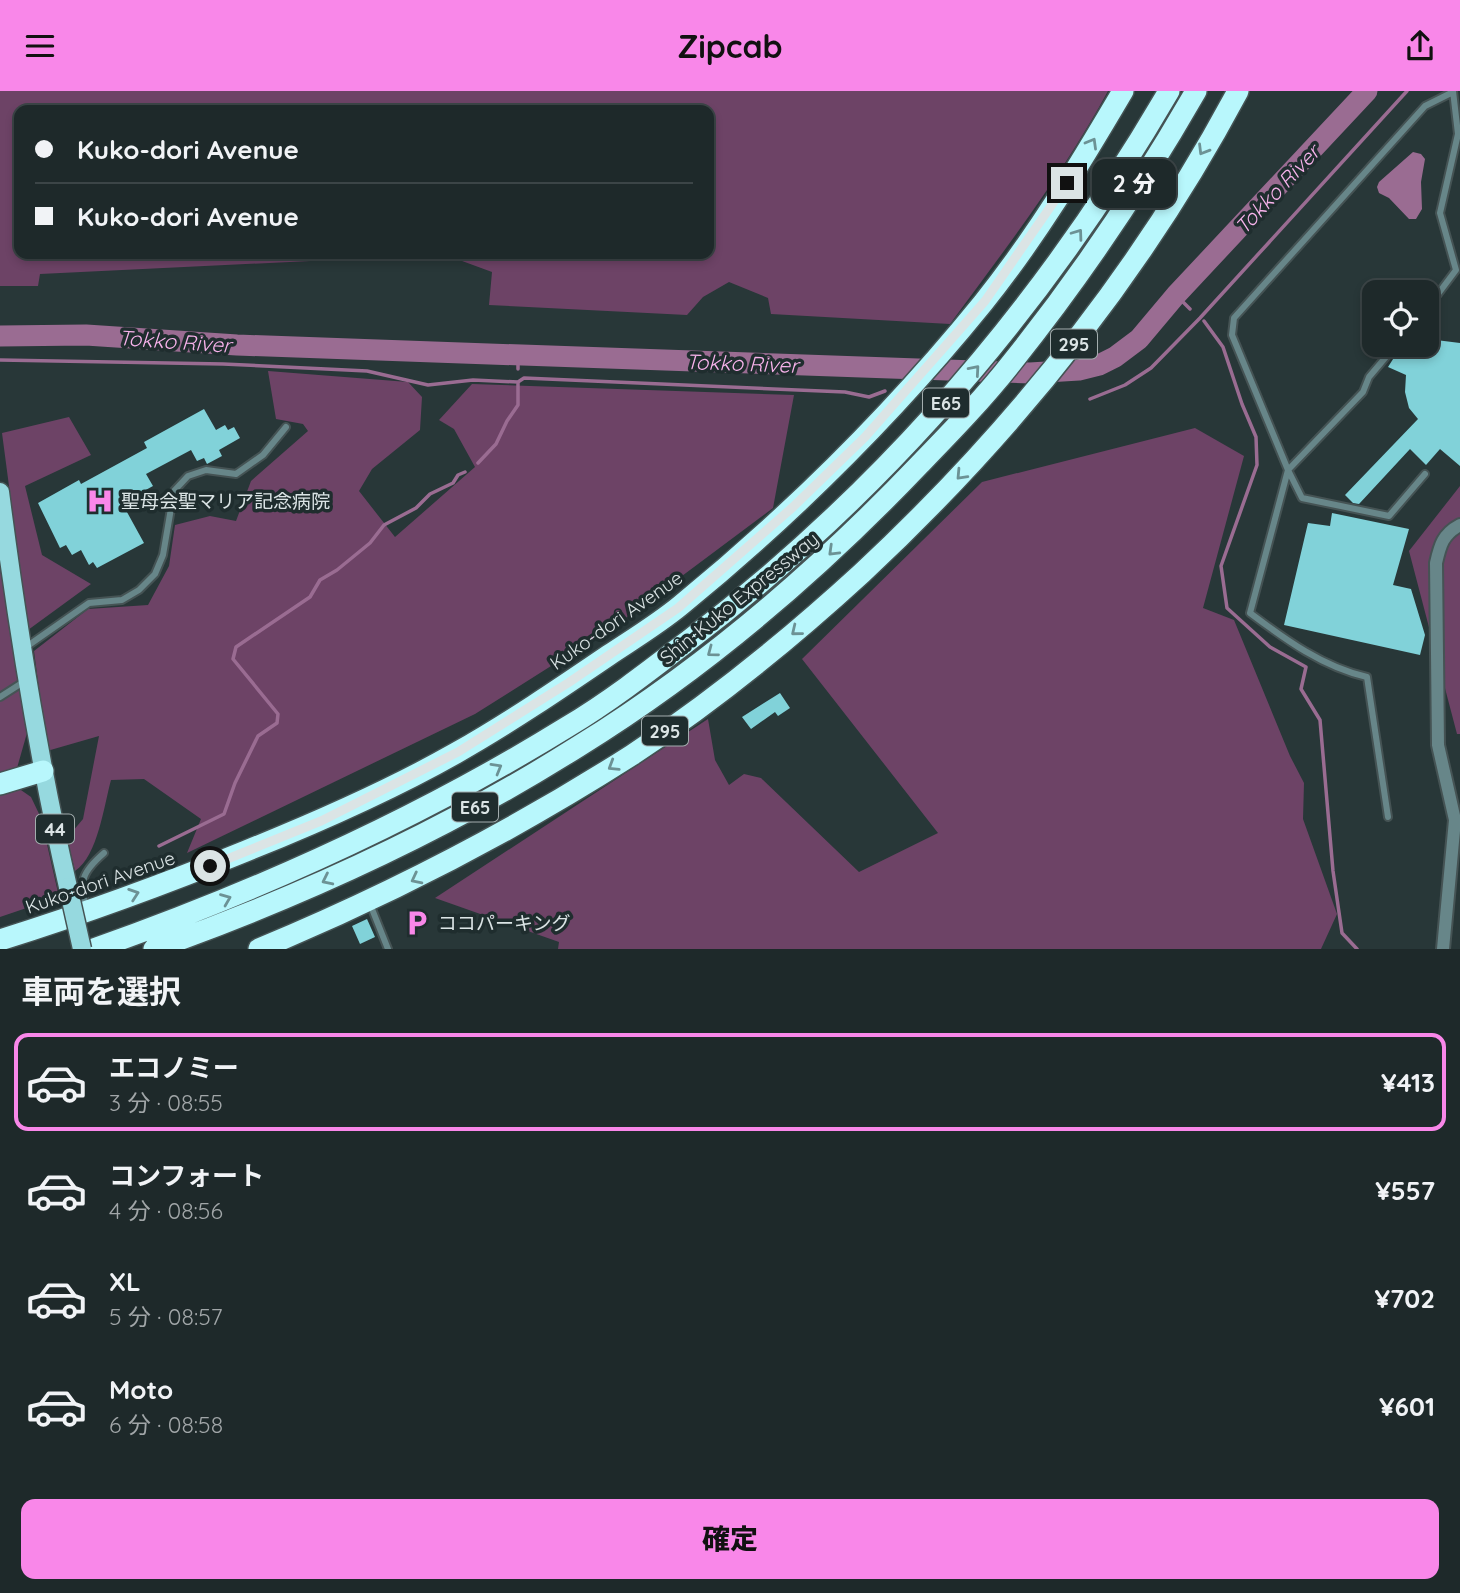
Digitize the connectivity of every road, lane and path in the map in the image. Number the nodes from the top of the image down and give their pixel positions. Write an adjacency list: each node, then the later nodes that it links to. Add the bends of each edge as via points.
1 (1123, 91): 21 (highway, Kuko-dori Avenue, one-way to 1, via 321,821 458,752 678,608 847,457 932,364 985,301 1074,172)
2 (1169, 91): 24 (highway, Shin-Kuko Expressway / E65, one-way to 2, via 272,881 404,818 568,727 729,610 844,508 992,350 1132,155)
3 (1196, 91): 25 (highway, Shin-Kuko Expressway / E65, one-way to 25, via 1152,165 1013,362 882,504 744,629 580,746 491,799 328,880)
4 (1238, 91): 20 (highway, 295, one-way to 20, via 1093,320 938,500 811,620 633,754 516,826)
5 (1453, 92): 6 (lane, via 1458,134 1440,213 1456,270); 9 (lane, via 1425,106 1234,319 1232,335)
6 (1439, 293)
7 (1386, 357): 9 (lane, via 1363,392)
8 (286, 427): 13 (lane, via 263,454 236,474 206,471 188,476 174,491 163,555 155,575 139,590 122,600 89,603)
9 (1288, 470): 10 (lane, via 1302,498 1310,502 1389,516); 18 (lane, via 1250,613 1319,659 1367,677)
10 (1425, 474)
11 (0, 492): 13 (main road, 44)
12 (1460, 525): 28 (street, via 1441,542 1436,563 1438,745 1455,820)
13 (22, 650): 14 (main road, 44)
14 (27, 679): 15 (lane); 16 (main road, 44)
15 (0, 697)
16 (43, 771): 17 (highway); 23 (main road, 44, bridge)
17 (0, 784)
18 (1388, 817)
19 (104, 853): 21 (lane, via 89,866 81,884)
20 (370, 902): 26 (highway, 295); 27 (lane)
21 (86, 911): 22 (highway, Kuko-dori Avenue)
22 (0, 940)
23 (82, 949)
24 (94, 949)
25 (154, 949)
26 (259, 949)
27 (388, 949)
28 (1443, 949)

